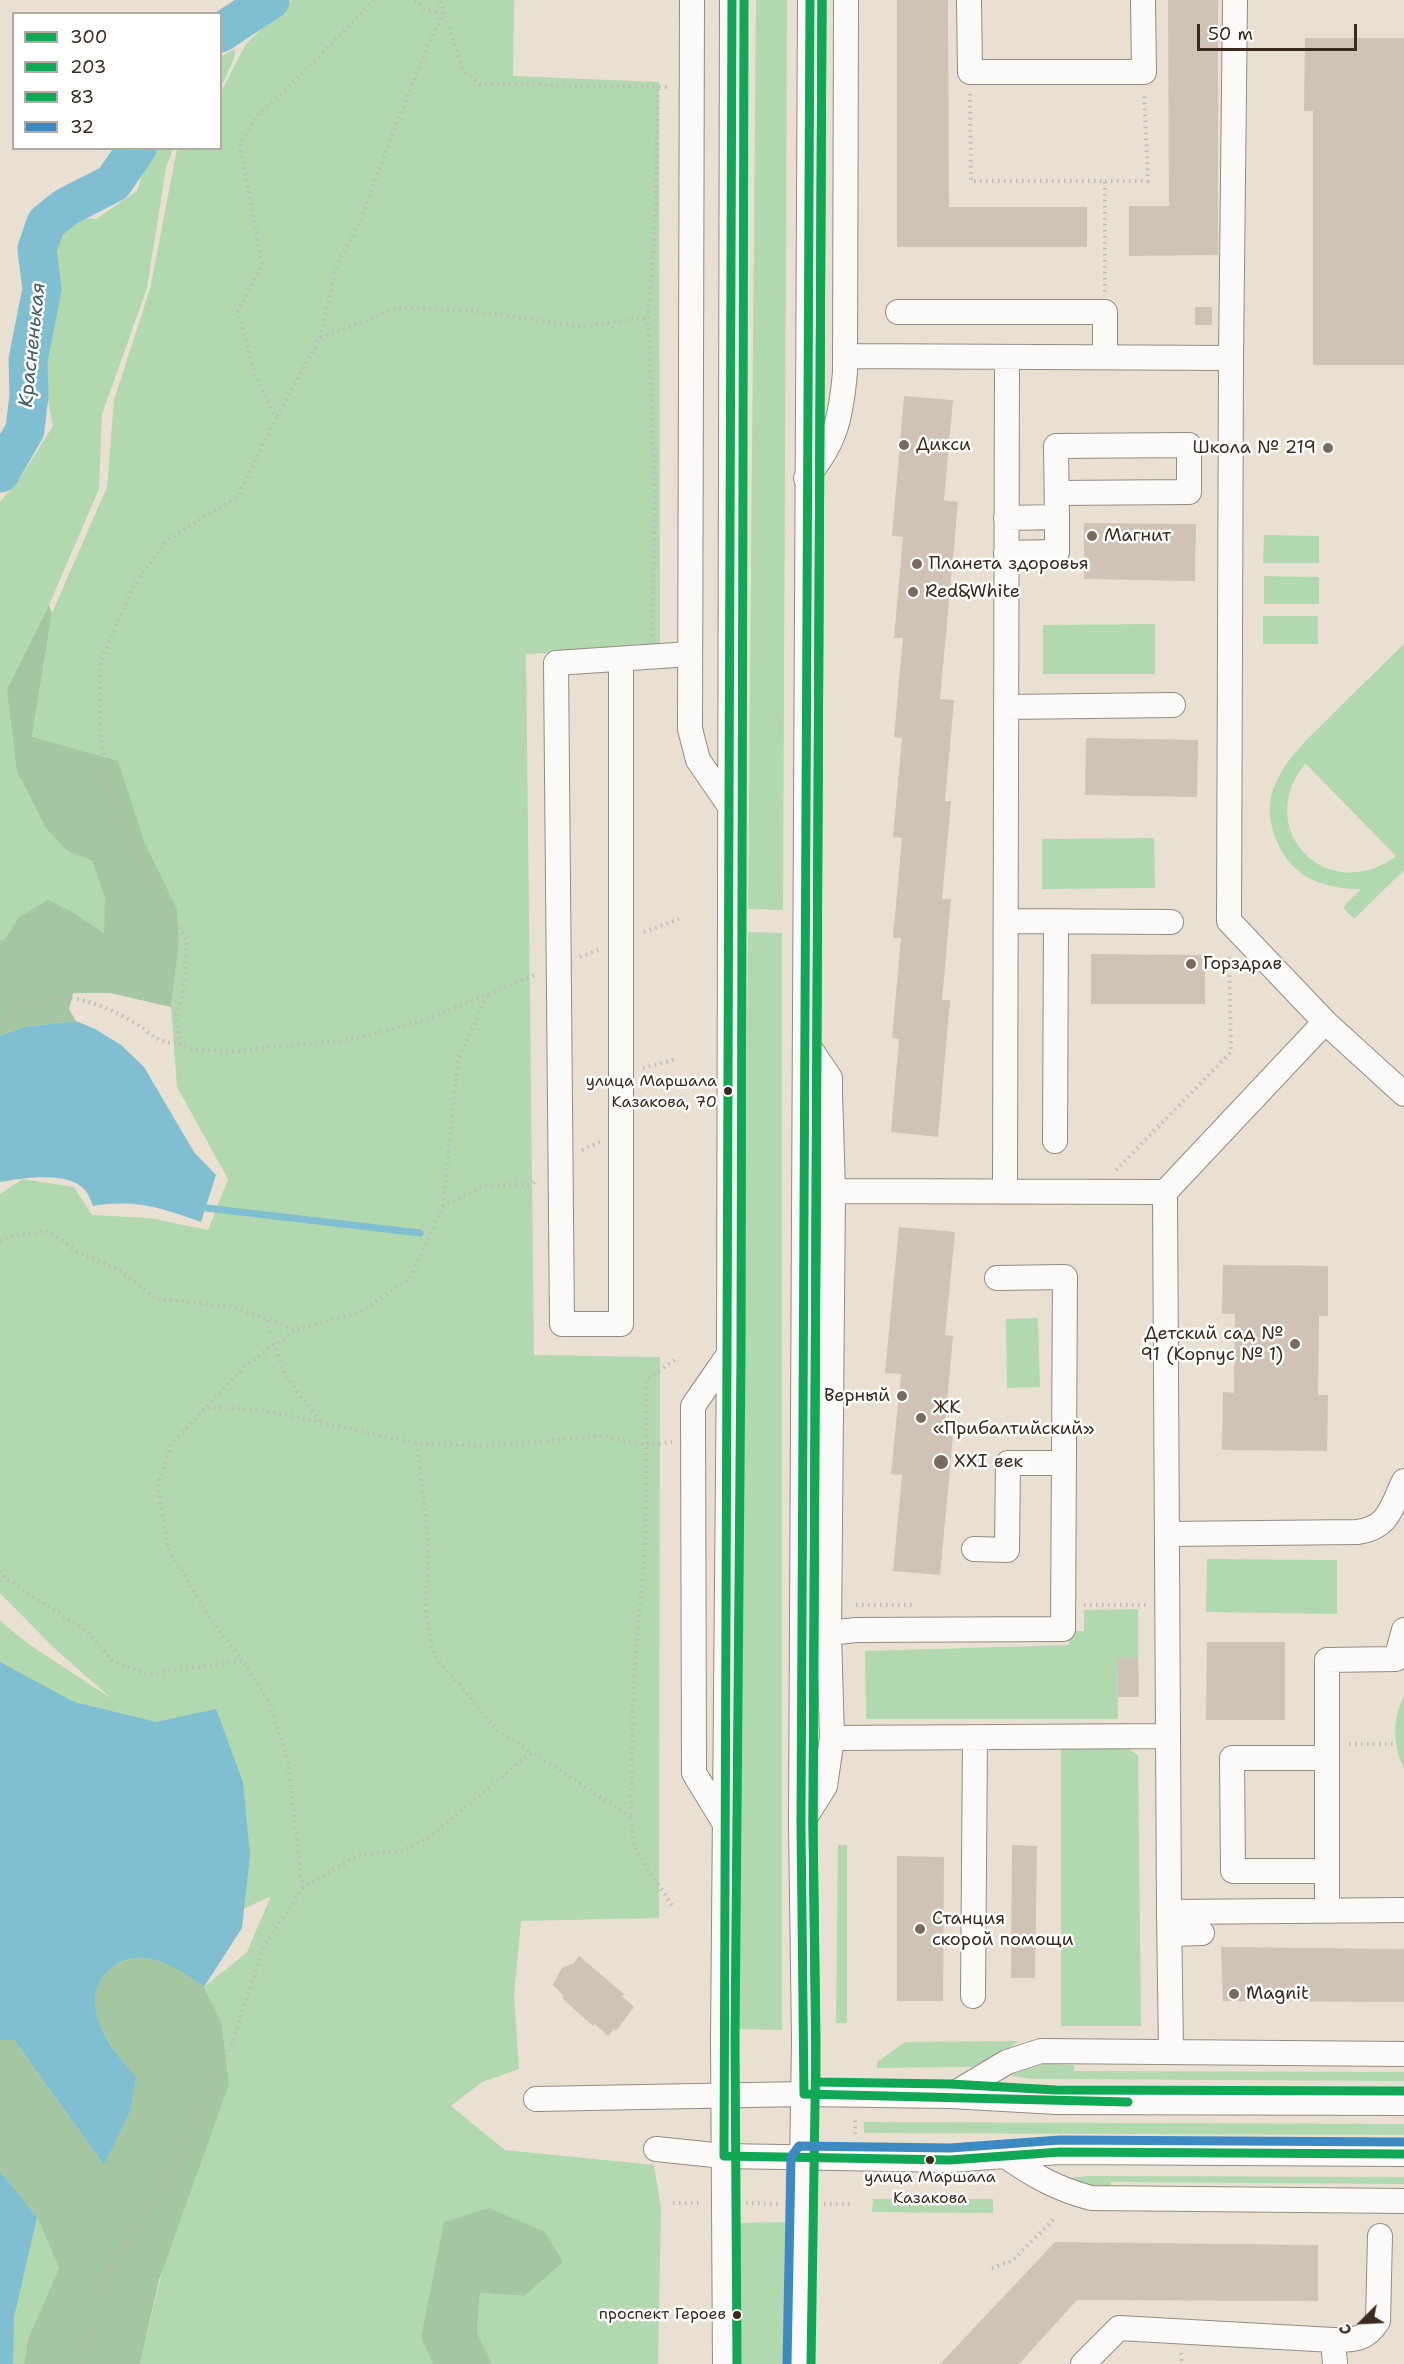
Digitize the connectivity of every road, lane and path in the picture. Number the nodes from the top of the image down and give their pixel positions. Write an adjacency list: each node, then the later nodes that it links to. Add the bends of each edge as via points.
1 (374, 0): 25 (path, via 260,112 240,144 262,265 238,311 255,376)
2 (415, 0): 11 (path, via 426,10)
3 (440, 0): 11 (path)
4 (692, 0): 31 (street)
5 (732, 0): 36 (street)
6 (810, 0): 26 (street)
7 (846, 0): 21 (street)
8 (969, 0): 12 (street)
9 (1143, 0): 13 (street)
10 (1235, 0): 24 (street)
11 (444, 13): 15 (path, via 463,69 480,84); 20 (path, via 362,217 337,265)
12 (970, 72): 13 (street); 16 (path, via 971,181)
13 (1143, 72): 16 (path, via 1148,181)
14 (680, 87): 15 (path)
15 (658, 88): 19 (path, via 655,228)
16 (1105, 181): 18 (path)
17 (898, 312): 18 (street)
18 (1105, 312): 23 (street)
19 (648, 317): 20 (path, via 582,327 466,310 398,308); 32 (path, via 654,497)
20 (320, 338): 25 (path)
21 (846, 356): 22 (street); 26 (street, via 842,410 833,440)
22 (1006, 357): 23 (street); 29 (street)
23 (1106, 357): 24 (street)
24 (1231, 358): 38 (street)
25 (276, 417): 44 (path, via 238,496 166,540 134,585 101,660 100,728 107,783 164,908 187,939 184,988 177,1015)
26 (806, 478): 43 (street)
27 (1057, 493): 27 (street, via 1056,446 1189,445 1189,492); 28 (street)
28 (1057, 517): 29 (street); 30 (street, via 1057,552)
29 (1006, 518): 30 (street)
30 (1006, 553): 35 (street)
31 (690, 654): 32 (street); 36 (street, via 693,743 698,760)
32 (651, 657): 33 (street)
33 (621, 659): 48 (street); 50 (street, via 556,663)
34 (1173, 705): 35 (street)
35 (1006, 707): 37 (street)
36 (731, 808): 61 (street)
37 (1006, 921): 39 (street); 51 (street)
38 (1229, 921): 41 (street); 53 (path, via 1231,1052)
39 (1056, 922): 40 (street); 49 (street)
40 (1171, 922)
41 (1325, 1022): 47 (street); 54 (street)
42 (0, 1024): 44 (path, via 50,997 82,998 122,1015 160,1042)
43 (806, 1041): 52 (street, via 830,1078); 85 (street)
44 (180, 1044): 55 (path, via 194,1050 232,1051 349,1040 422,1021 487,994 459,1060)
45 (677, 1059): 46 (path)
46 (640, 1069)
47 (1404, 1094)
48 (621, 1130): 50 (path); 50 (street, via 621,1324 562,1324)
49 (1055, 1141)
50 (561, 1159): 55 (path, via 532,1184 485,1185)
51 (1005, 1190): 52 (street); 53 (street)
52 (833, 1191): 76 (street)
53 (1095, 1191): 54 (street)
54 (1165, 1192): 70 (street)
55 (443, 1206): 59 (path, via 410,1278 360,1312)
56 (0, 1241): 58 (path, via 50,1231 76,1251 119,1270 156,1299 233,1307)
57 (997, 1278): 68 (street, via 1065,1277)
58 (267, 1319): 59 (path); 60 (path)
59 (296, 1330): 60 (path)
60 (275, 1345): 63 (path, via 247,1364); 64 (path, via 285,1375)
61 (729, 1354): 86 (street); 86 (street, via 693,1406 694,1773)
62 (676, 1359): 67 (path, via 647,1379)
63 (208, 1407): 64 (path, via 262,1410); 77 (path, via 171,1444 158,1485 168,1548 210,1618)
64 (320, 1422): 66 (path)
65 (675, 1442): 67 (path)
66 (417, 1443): 67 (path, via 484,1446 603,1436); 83 (path, via 429,1552 425,1608 434,1655 499,1732)
67 (646, 1445): 84 (path, via 645,1549 633,1688)
68 (1064, 1463): 71 (street, via 1008,1463 1007,1550); 73 (street)
69 (1404, 1481): 70 (street, via 1387,1517 1375,1530)
70 (1167, 1534): 74 (street)
71 (974, 1549)
72 (0, 1571): 77 (path, via 4,1578 85,1629 113,1661 145,1674)
73 (1064, 1605): 74 (path); 76 (street, via 1063,1629)
74 (1167, 1605): 78 (street)
75 (1404, 1630): 82 (street, via 1396,1659 1327,1660)
76 (829, 1632): 79 (street)
77 (243, 1661): 88 (path, via 268,1700 288,1761)
78 (1168, 1736): 80 (street); 92 (street)
79 (832, 1738): 80 (street); 85 (street, via 825,1786)
80 (975, 1738): 94 (street)
81 (1396, 1744): 82 (path)
82 (1327, 1751): 87 (street); 87 (street, via 1232,1758 1232,1770 1233,1871)
83 (532, 1752): 84 (path); 88 (path, via 428,1838 402,1851 359,1855)
84 (631, 1818): 89 (path, via 639,1856)
85 (801, 1824): 97 (street)
86 (725, 1825): 98 (street)
87 (1327, 1871): 91 (street)
88 (302, 1888): 121 (path, via 264,1946 232,2043 178,2164 113,2263)
89 (672, 1905)
90 (1404, 1910): 91 (street)
91 (1327, 1911): 92 (street)
92 (1170, 1923): 93 (street); 95 (street)
93 (1202, 1934)
94 (973, 1996)
95 (1171, 2052): 96 (street); 99 (street, via 1041,2051 1007,2062)
96 (1404, 2054)
97 (804, 2094): 98 (street); 99 (street); 108 (street)
98 (723, 2096): 100 (street); 107 (street)
99 (950, 2096): 101 (street, via 1056,2102)
100 (536, 2099)
101 (1404, 2103)
102 (855, 2118): 103 (path)
103 (855, 2134)
104 (656, 2149): 107 (street)
105 (1404, 2154): 106 (street)
106 (1004, 2155): 108 (street, via 950,2160); 109 (street, via 1038,2179 1090,2198)
107 (724, 2156): 108 (street); 122 (street)
108 (803, 2157): 120 (street)
109 (1404, 2201)
110 (673, 2203): 111 (path)
111 (699, 2203)
112 (737, 2203): 113 (path)
113 (784, 2204)
114 (823, 2204): 115 (path)
115 (853, 2204)
116 (1054, 2219): 118 (path, via 1012,2261)
117 (1380, 2236): 119 (street, via 1378,2321 1370,2333 1356,2340)
118 (992, 2268)
119 (1334, 2340): 123 (street, via 1119,2328); 124 (street)
120 (803, 2358)
121 (81, 2364)
122 (724, 2364)
123 (1083, 2364)
124 (1335, 2364)

